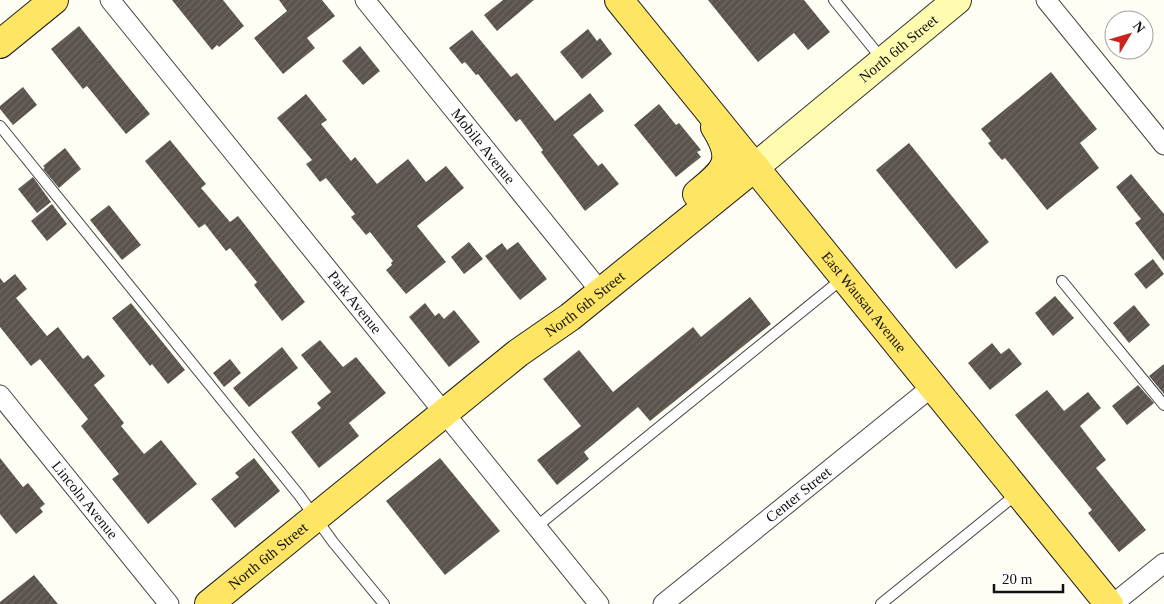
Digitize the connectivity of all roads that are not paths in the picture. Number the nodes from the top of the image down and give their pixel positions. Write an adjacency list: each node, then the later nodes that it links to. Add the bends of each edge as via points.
1 (54, 0): 8 (main road)
2 (110, 0): 20 (street, Park Avenue)
3 (365, 0): 16 (street, Mobile Avenue)
4 (619, 0): 10 (main road, East Wausau Avenue)
5 (834, 0): 9 (lane)
6 (957, 0): 9 (main road, North 6th Street)
7 (1046, 0): 12 (street)
8 (0, 44)
9 (883, 60): 13 (main road, North 6th Street)
10 (676, 72): 13 (main road, East Wausau Avenue); 16 (main road, via 724,142 724,167 619,261)
11 (0, 126): 22 (lane)
12 (1164, 145)
13 (756, 167): 14 (main road, East Wausau Avenue); 16 (main road, North 6th Street)
14 (845, 277): 17 (main road, East Wausau Avenue); 23 (lane)
15 (1062, 281): 19 (lane)
16 (601, 292): 20 (main road, North 6th Street, via 518,353)
17 (933, 386): 21 (main road, East Wausau Avenue); 29 (street, Center Street)
18 (0, 395): 25 (street, Lincoln Avenue)
19 (1164, 405)
20 (445, 413): 22 (main road, North 6th Street); 23 (street, Park Avenue)
21 (1019, 492): 30 (lane); 31 (main road, East Wausau Avenue)
22 (316, 517): 26 (main road, North 6th Street); 27 (lane)
23 (536, 527): 28 (street, Park Avenue)
24 (1164, 563): 32 (street)
25 (169, 604)
26 (209, 604)
27 (384, 604)
28 (598, 604)
29 (663, 604)
30 (881, 604)
31 (1109, 604)
32 (1113, 604)

